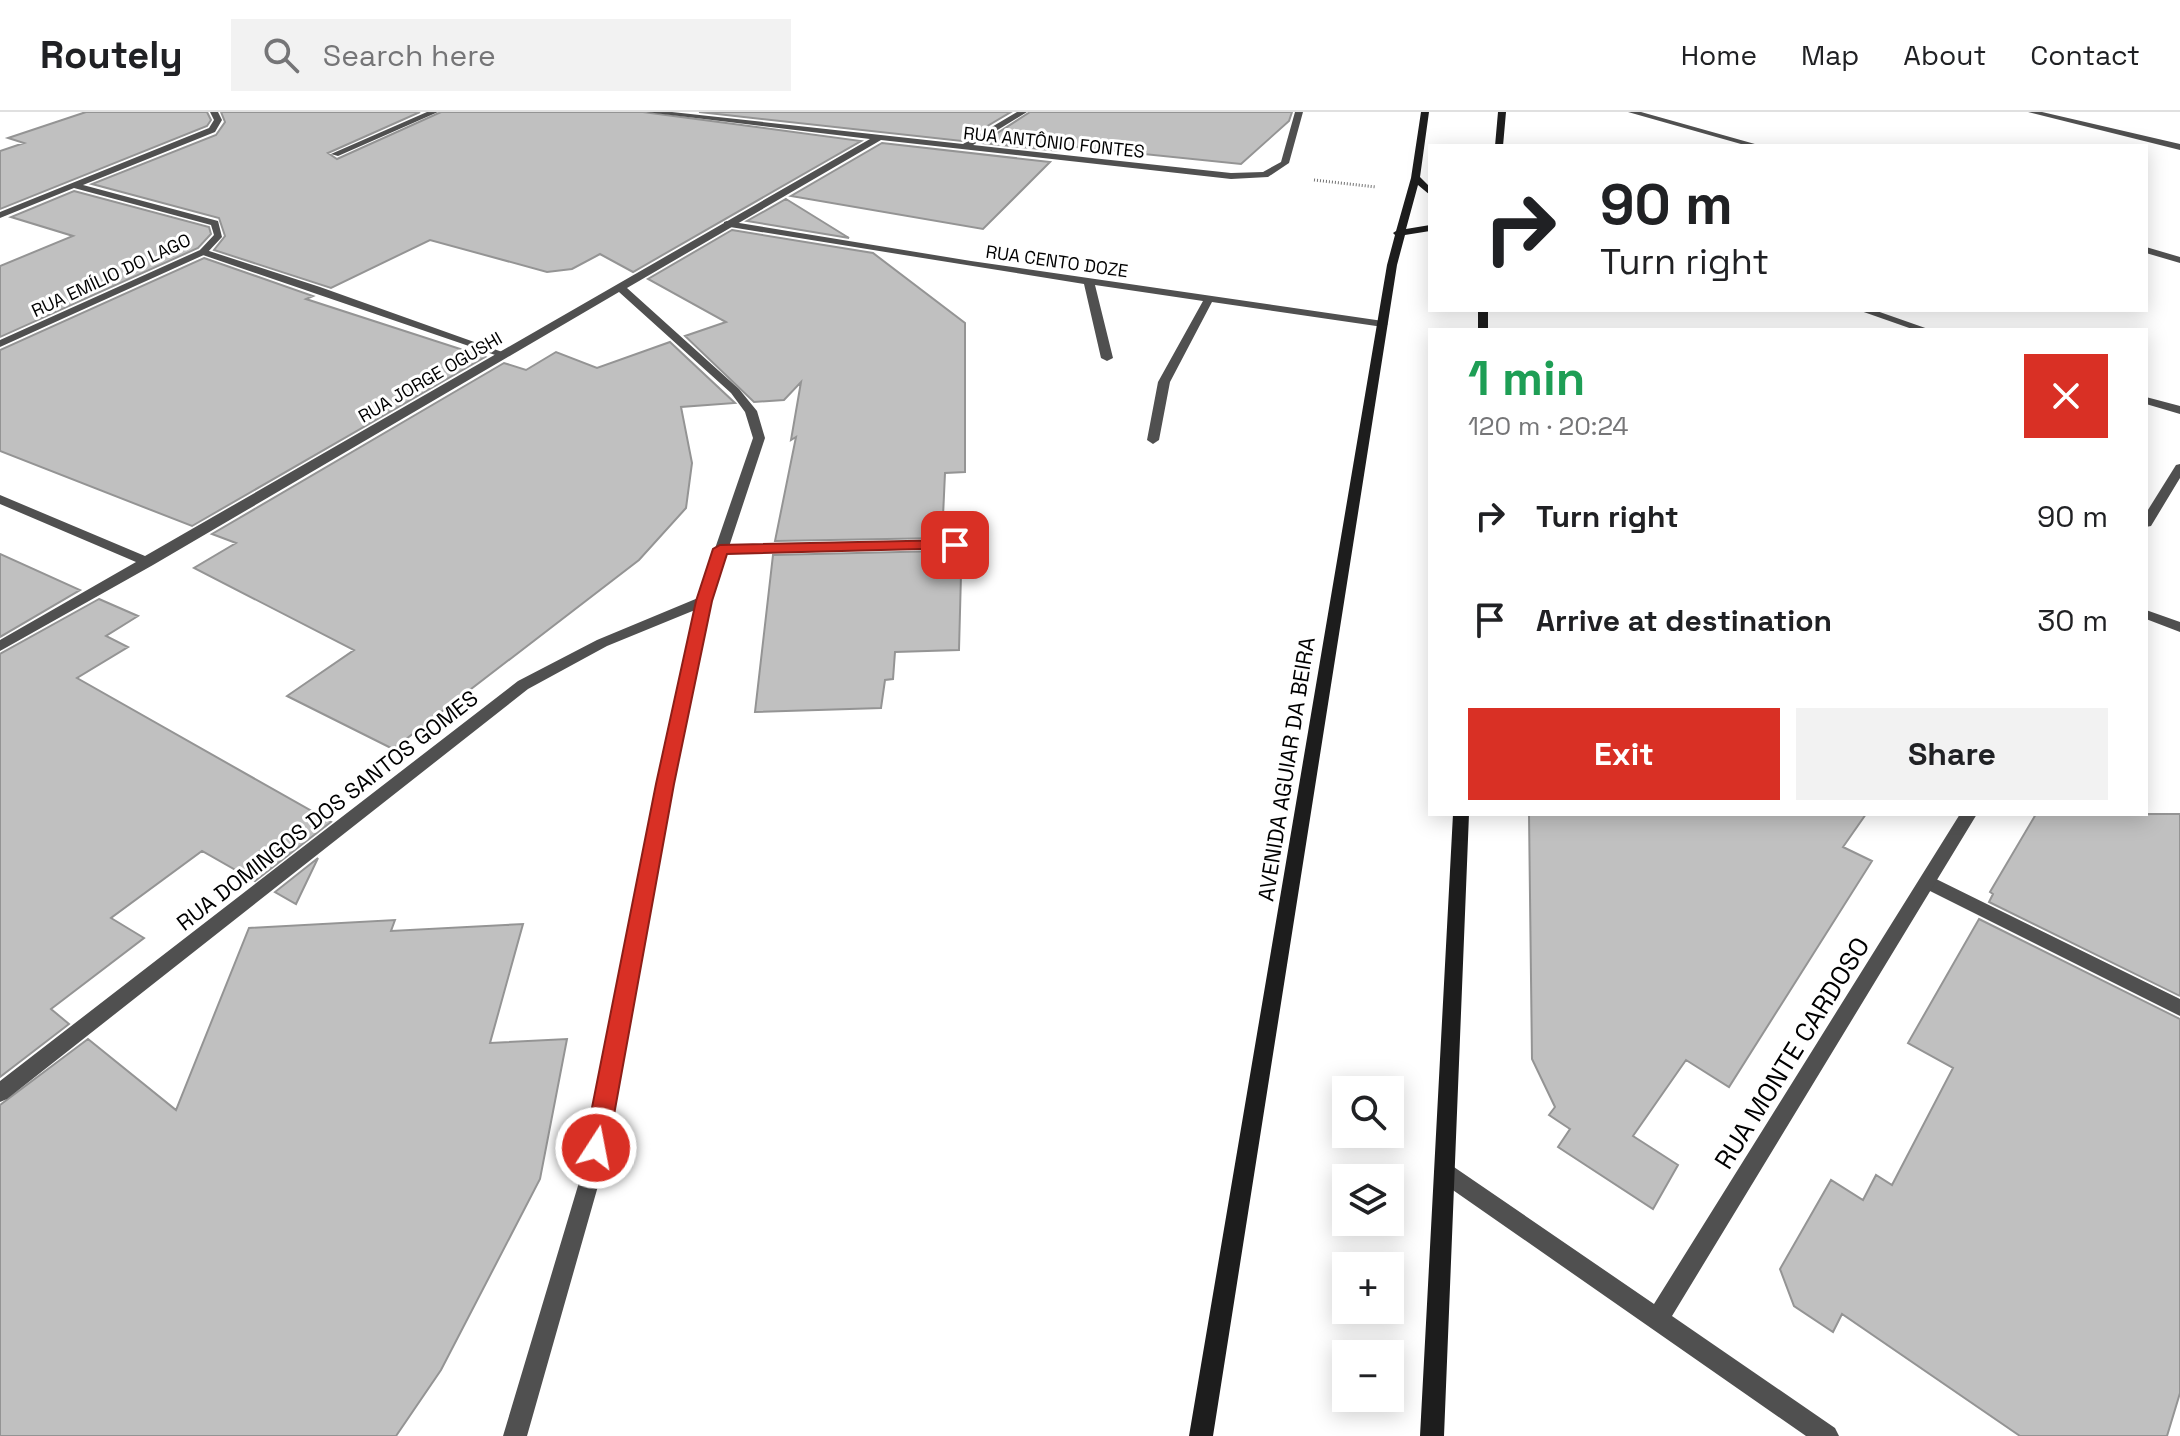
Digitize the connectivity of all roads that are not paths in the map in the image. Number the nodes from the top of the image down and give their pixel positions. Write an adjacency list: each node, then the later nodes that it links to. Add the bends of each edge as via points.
1 (214, 112): 17 (street, via 218,120 212,130)
2 (434, 112): 15 (street)
3 (650, 112): 10 (street, RUA ANTÔNIO FONTES)
4 (1023, 112): 14 (street)
5 (1299, 112): 14 (street, RUA ANTÔNIO FONTES, via 1285,163 1265,175 1231,176)
6 (1425, 112): 16 (main road, AVENIDA AGUIAR DA BEIRA)
7 (1502, 112): 11 (main road)
8 (1632, 112): 12 (street)
9 (2032, 112): 13 (street)
10 (878, 138): 14 (street, RUA ANTÔNIO FONTES); 20 (street, RUA JORGE OGUSHI)
11 (1499, 144)
12 (1751, 144)
13 (2180, 147)
14 (962, 148)
15 (335, 154)
16 (1414, 184): 18 (main road); 22 (main road, AVENIDA AGUIAR DA BEIRA)
17 (76, 186): 19 (street); 24 (street, RUA EMÍLIO DO LAGO, via 215,223 219,235)
18 (1428, 191)
19 (0, 215)
20 (727, 224): 26 (street, RUA CENTO DOZE); 27 (street, RUA JORGE OGUSHI)
21 (1428, 228): 22 (main road)
22 (1398, 233): 30 (main road, AVENIDA AGUIAR DA BEIRA)
23 (2148, 251): 25 (street)
24 (203, 252): 32 (street, RUA EMÍLIO DO LAGO); 33 (street)
25 (2180, 260)
26 (1089, 282): 28 (street, RUA CENTO DOZE); 34 (street)
27 (620, 287): 33 (street, RUA JORGE OGUSHI); 42 (street, via 751,411 759,438)
28 (1209, 299): 30 (street, RUA CENTO DOZE); 37 (street, via 1164,382)
29 (1869, 312): 31 (street)
30 (1383, 324): 56 (main road, AVENIDA AGUIAR DA BEIRA)
31 (1920, 328)
32 (0, 344)
33 (505, 355): 43 (street, RUA JORGE OGUSHI)
34 (1107, 358)
35 (2148, 401): 36 (street)
36 (2180, 410)
37 (1153, 440)
38 (2180, 468): 40 (street)
39 (0, 499): 43 (street)
40 (2148, 520)
41 (955, 545): 42 (street)
42 (720, 549): 44 (street)
43 (148, 562): 47 (street, RUA JORGE OGUSHI)
44 (704, 601): 52 (street, RUA DOMINGOS DOS SANTOS GOMES, via 602,643 523,685); 55 (street, via 590,1179)
45 (2148, 615): 46 (street)
46 (2180, 627)
47 (0, 646)
48 (1461, 816): 53 (main road)
49 (1968, 816): 50 (street, RUA MONTE CARDOSO)
50 (1928, 882): 51 (street); 54 (street, RUA MONTE CARDOSO)
51 (2180, 1008)
52 (0, 1093)
53 (1444, 1172): 54 (street); 57 (main road)
54 (1658, 1319): 58 (street)
55 (515, 1435)
56 (1201, 1436)
57 (1432, 1436)
58 (1827, 1436)

